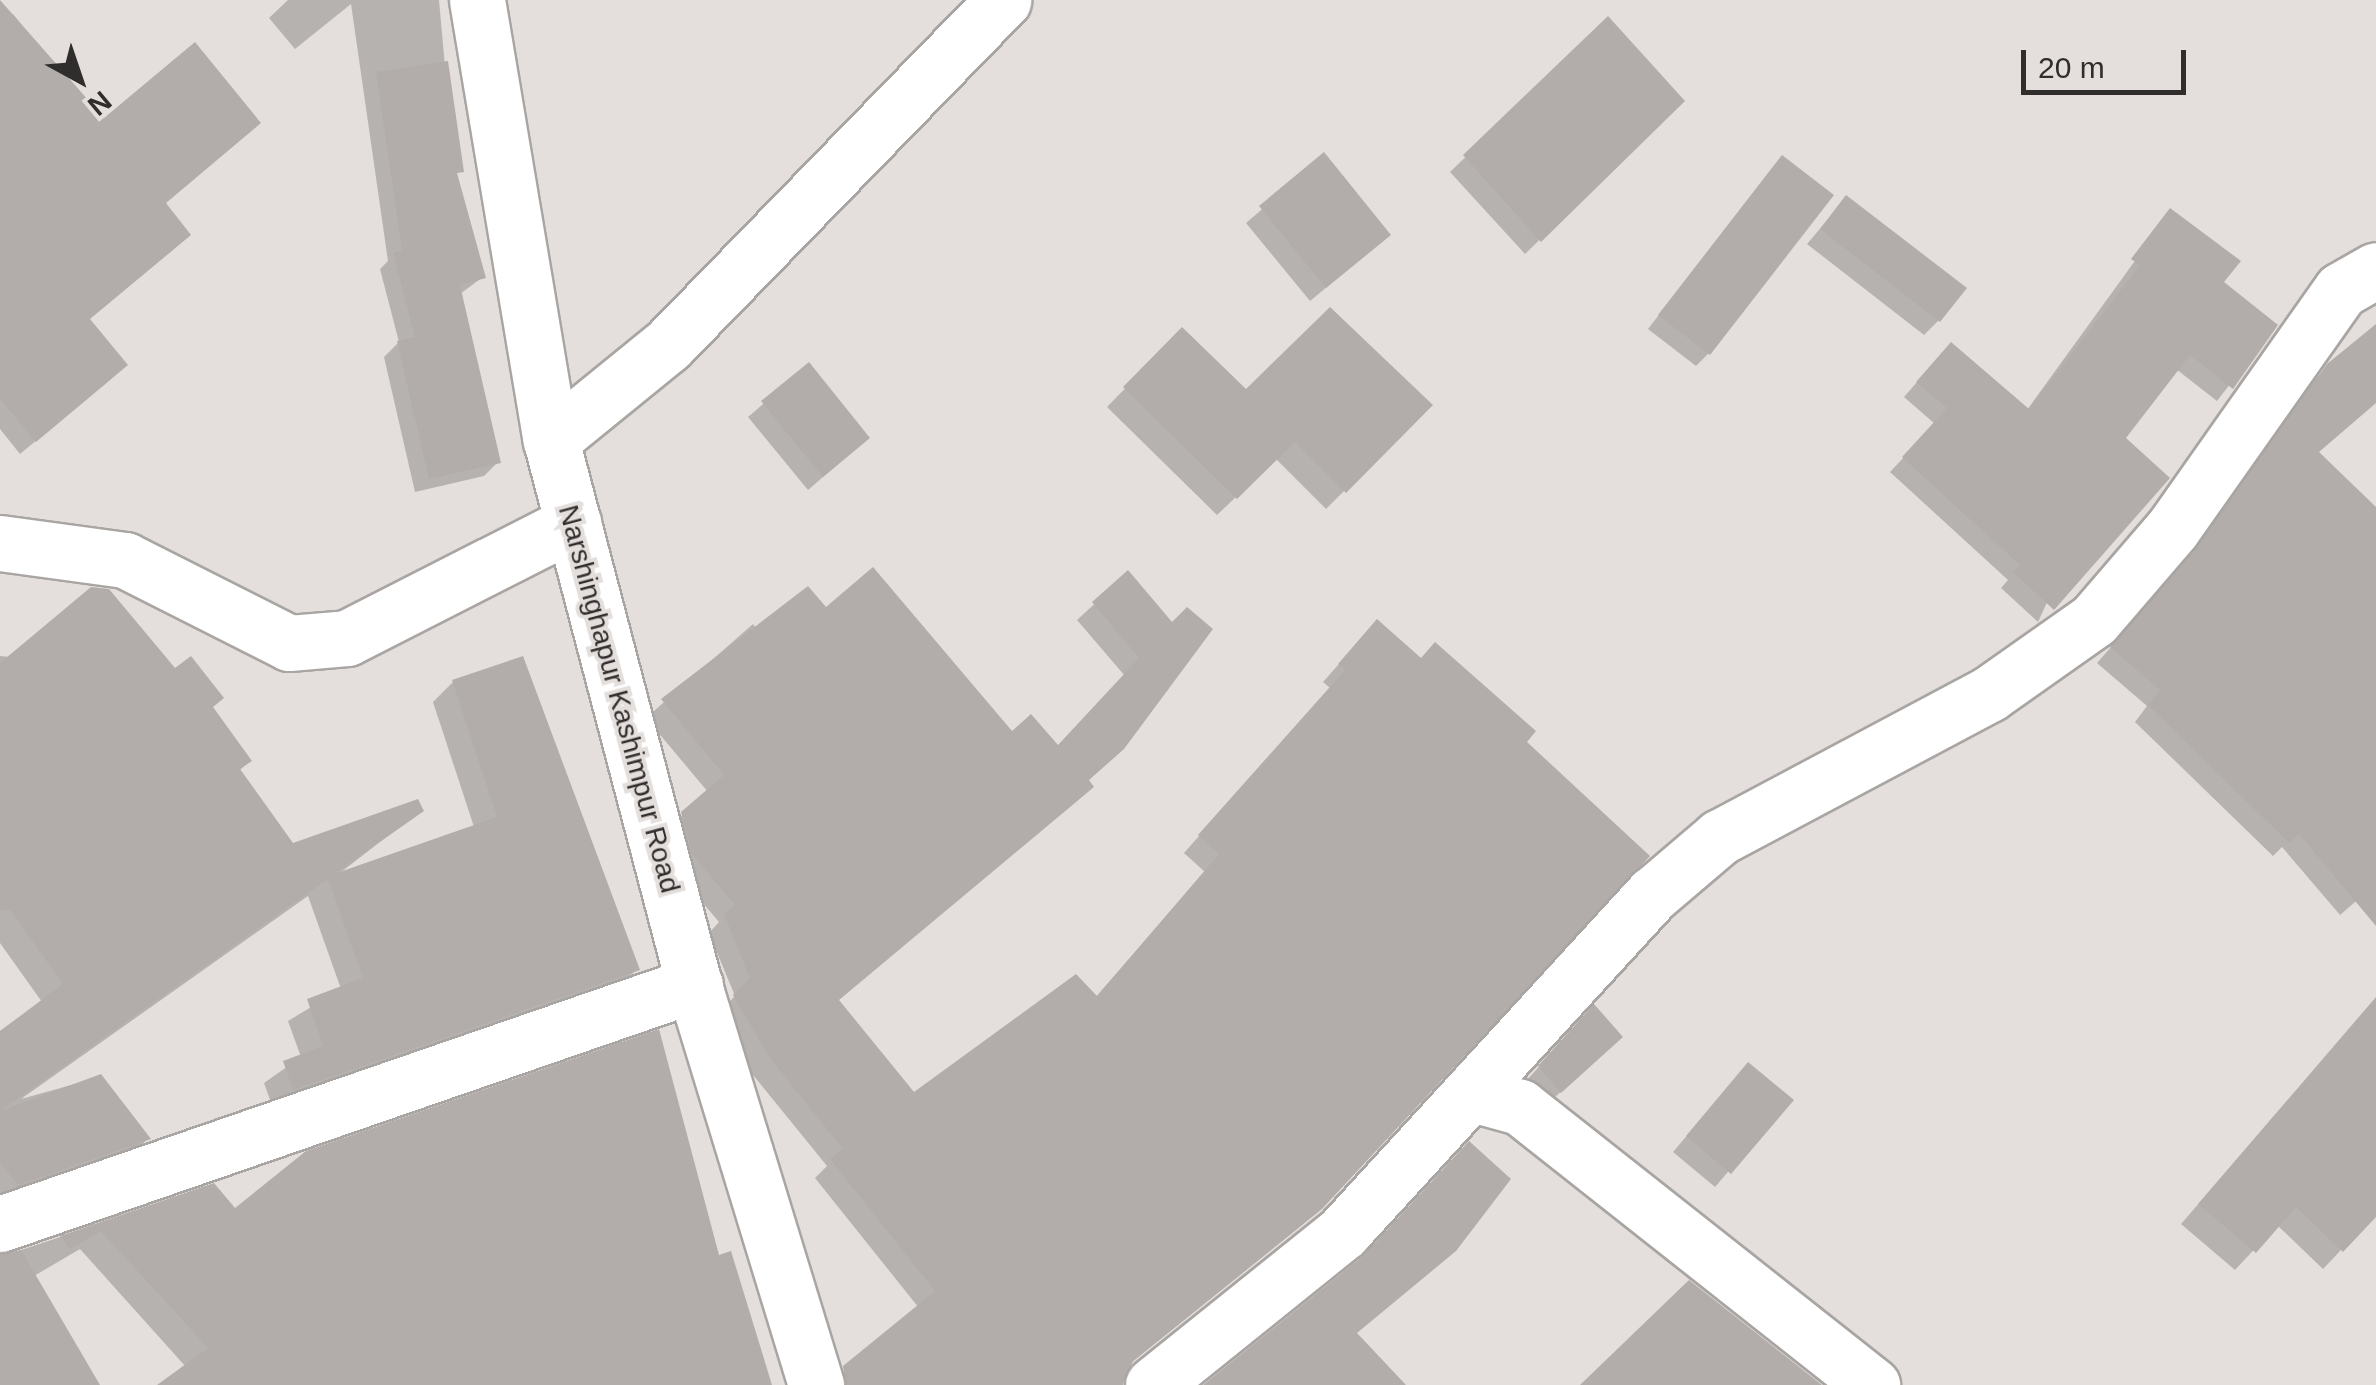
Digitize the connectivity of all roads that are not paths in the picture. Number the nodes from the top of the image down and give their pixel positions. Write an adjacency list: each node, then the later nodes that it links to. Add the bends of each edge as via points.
1 (477, 0): 4 (street, Narshinghapur Kashimpur Road)
2 (1003, 0): 4 (street, via 668,344)
3 (2376, 270): 8 (street, via 2341,290 2173,528 2094,620 1989,694 1720,837 1652,894)
4 (551, 440): 5 (street, Narshinghapur Kashimpur Road)
5 (573, 522): 6 (street, via 346,638 289,643 125,560); 7 (street, Narshinghapur Kashimpur Road)
6 (0, 543)
7 (694, 984): 9 (street); 10 (street, Narshinghapur Kashimpur Road)
8 (1476, 1095): 11 (street, via 1343,1232); 12 (street, via 1534,1117)
9 (0, 1224)
10 (816, 1385)
11 (1153, 1385)
12 (1872, 1385)

